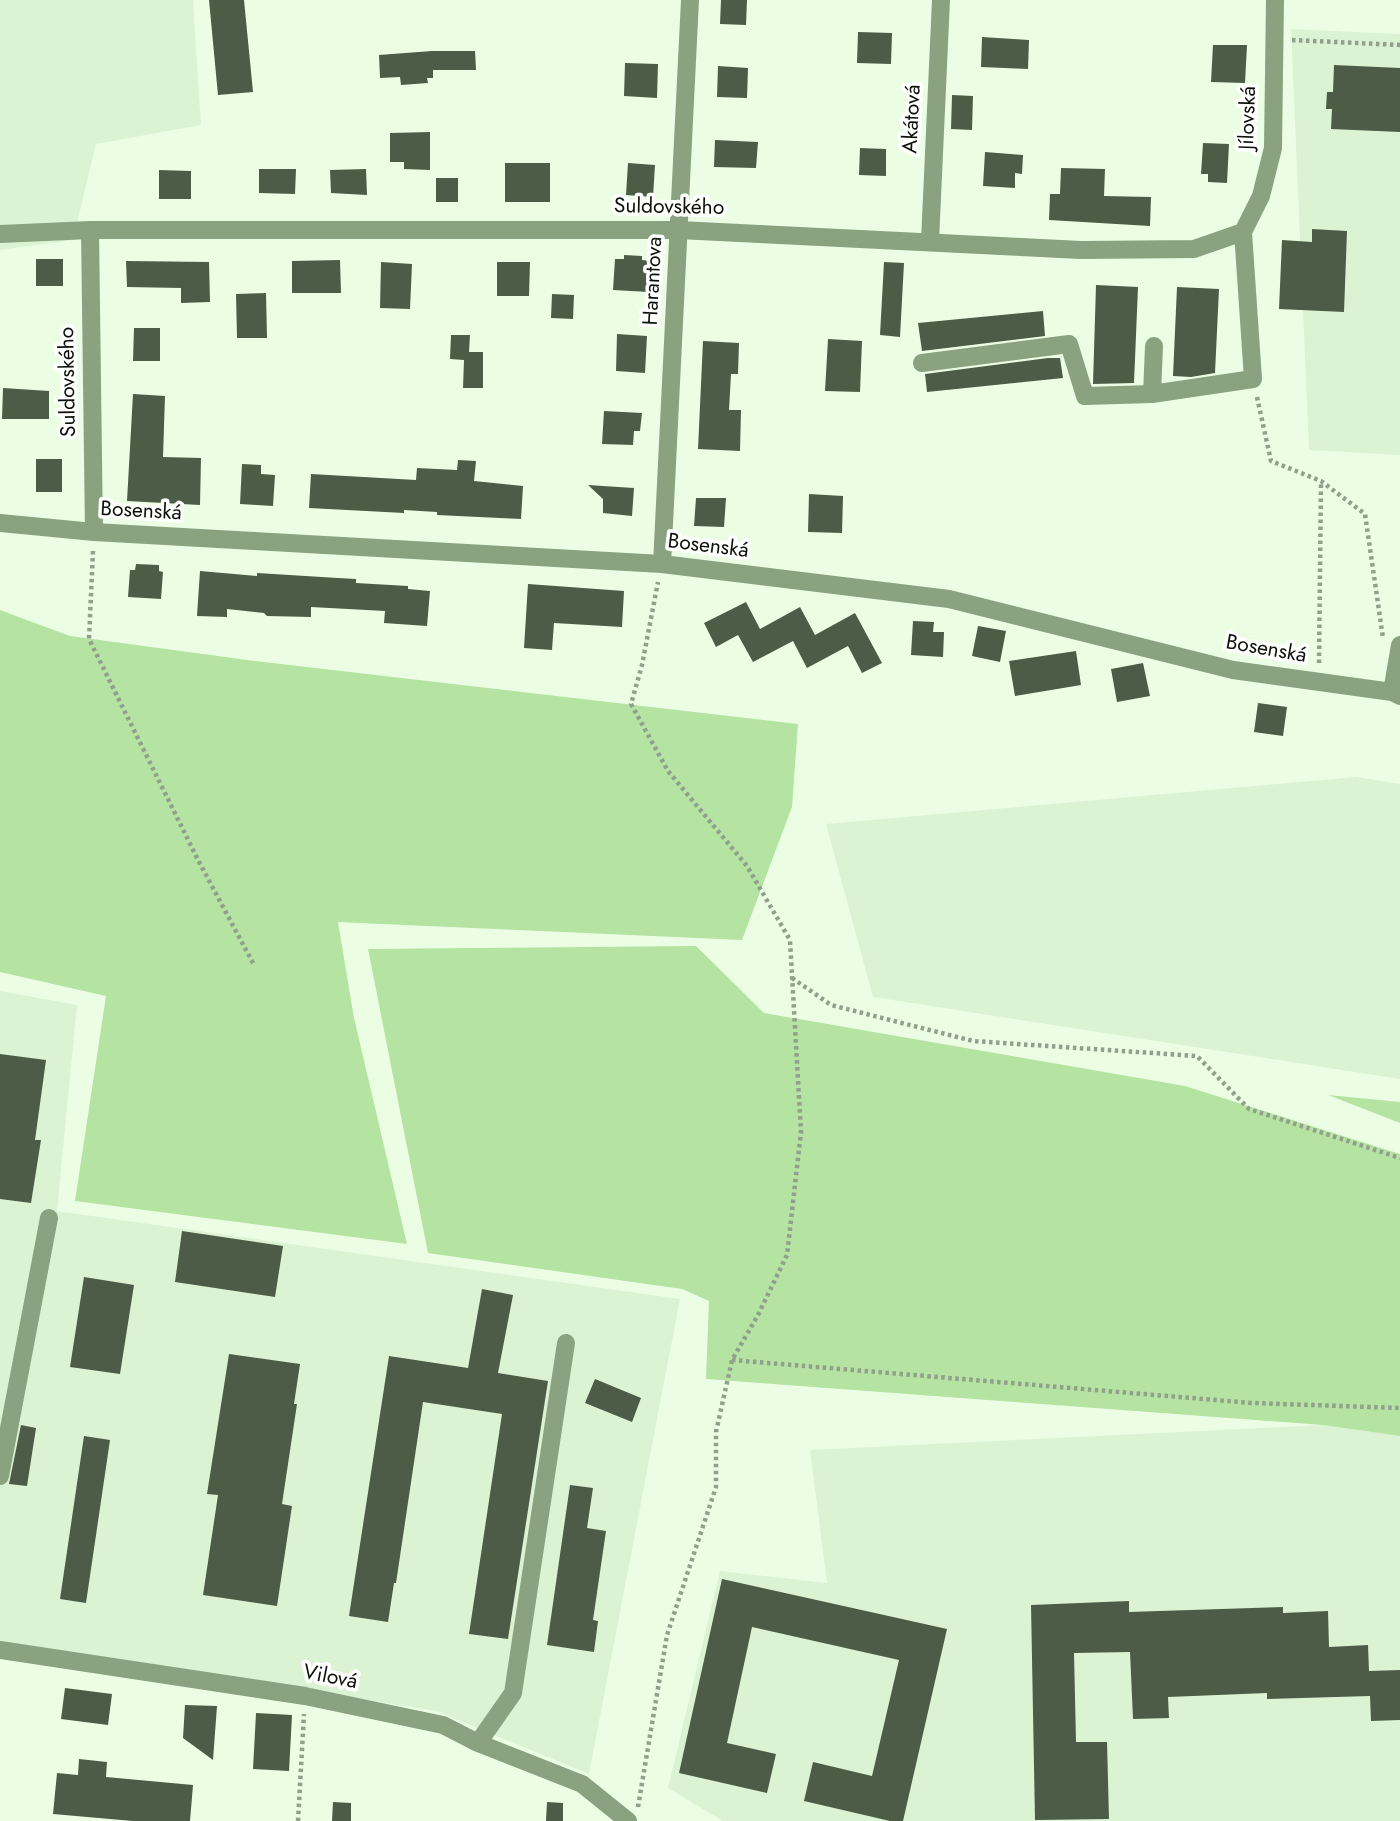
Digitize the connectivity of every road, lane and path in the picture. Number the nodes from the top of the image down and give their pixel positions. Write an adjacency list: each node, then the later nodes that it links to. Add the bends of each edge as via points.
1 (690, 0): 7 (street, Harantova)
2 (941, 0): 10 (street, Akátová)
3 (1275, 0): 4 (street, Jílovská)
4 (1275, 39): 5 (path); 8 (street, Jílovská, via 1273,148 1261,196)
5 (1400, 45)
6 (90, 230): 7 (street, Suldovského); 9 (street, Suldovského); 17 (street, Suldovského)
7 (679, 230): 10 (street, Suldovského); 18 (street, Harantova)
8 (1243, 232): 10 (street, Suldovského, via 1195,249 1081,250); 13 (street)
9 (0, 234)
10 (930, 241)
11 (1154, 346): 14 (street)
12 (922, 363): 14 (street, via 1069,344 1085,396)
13 (1253, 379): 14 (street); 15 (path, via 1271,461)
14 (1152, 394)
15 (1321, 481): 19 (path, via 1365,514); 20 (path)
16 (0, 523): 17 (street, Bosenská)
17 (94, 532): 18 (street, Bosenská); 22 (path, via 89,639)
18 (662, 564): 20 (street, Bosenská, via 949,599 1233,670); 23 (path, via 631,704 668,771 747,866 790,940)
19 (1393, 648): 21 (street)
20 (1319, 682): 21 (street, Bosenská)
21 (1396, 694)
22 (254, 965)
23 (792, 978): 24 (path, via 831,1005 973,1041 1197,1056 1249,1109); 27 (path, via 801,1132 787,1255)
24 (1400, 1158)
25 (49, 1218): 29 (street)
26 (566, 1343): 32 (street, via 513,1693)
27 (732, 1360): 28 (path, via 1252,1403); 33 (path, via 716,1432 716,1488 667,1635)
28 (1400, 1408)
29 (0, 1476)
30 (0, 1650): 31 (street, Vilová)
31 (304, 1696): 32 (street, Vilová, via 443,1725); 34 (path)
32 (478, 1742): 33 (street, Vilová, via 582,1784)
33 (633, 1814)
34 (298, 1821)

